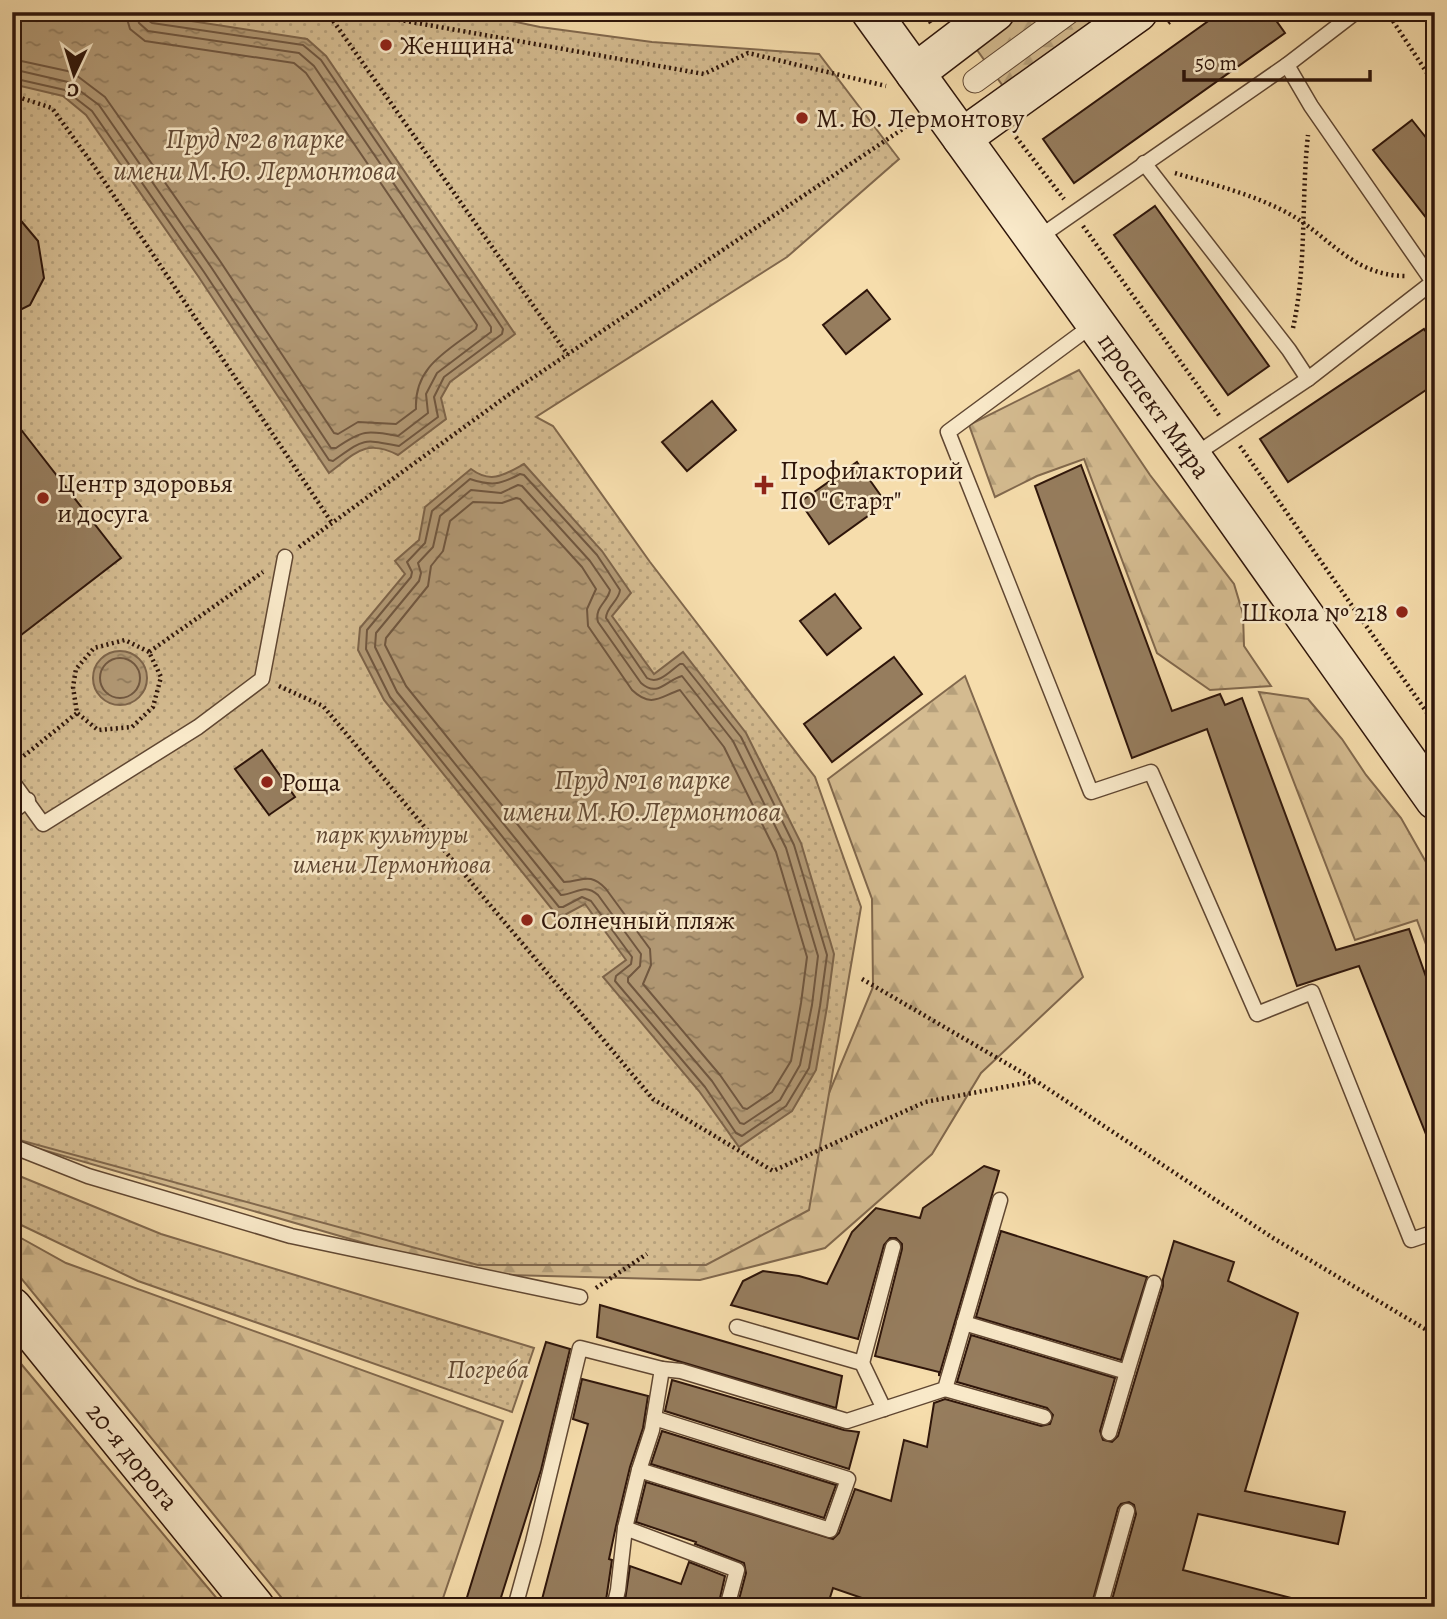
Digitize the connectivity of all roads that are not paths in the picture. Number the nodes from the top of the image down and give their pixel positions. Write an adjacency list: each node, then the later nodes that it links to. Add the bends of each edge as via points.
1 (871, 12): 9 (main road, проспект Мира)
2 (996, 12): 9 (main road)
3 (1069, 12): 10 (street)
4 (1138, 12): 11 (main road)
5 (1330, 12): 7 (lane)
6 (1356, 12): 7 (lane)
7 (1339, 25): 8 (lane)
8 (1287, 65): 12 (lane); 15 (lane, via 1433,282)
9 (904, 81): 11 (main road, проспект Мира, via 938,106)
10 (975, 81)
11 (962, 138): 13 (main road, проспект Мира)
12 (1144, 163): 13 (lane); 15 (lane)
13 (1035, 240): 14 (main road, проспект Мира)
14 (1095, 323): 16 (main road, проспект Мира); 24 (lane, via 948,432 1091,792 1151,772 1257,1014 1312,992 1411,1240)
15 (1308, 380): 16 (lane)
16 (1192, 457): 20 (main road, проспект Мира)
17 (285, 556): 19 (lane, via 262,679 198,727 43,824)
18 (12, 781): 19 (lane)
19 (28, 800): 21 (lane)
20 (1435, 800)
21 (12, 812)
22 (12, 1146): 27 (lane, via 88,1176 292,1236)
23 (1000, 1200): 29 (lane)
24 (1435, 1232)
25 (893, 1247): 31 (lane)
26 (1154, 1283): 33 (lane)
27 (580, 1297)
28 (12, 1307): 42 (main road, 20-я дорога)
29 (964, 1323): 33 (lane); 34 (lane)
30 (737, 1327): 31 (lane)
31 (862, 1363): 35 (lane)
32 (662, 1369): 35 (lane, via 847,1421); 37 (lane); 43 (lane, via 580,1348)
33 (1127, 1372): 38 (lane)
34 (945, 1389): 35 (lane); 36 (lane)
35 (884, 1409)
36 (1044, 1417)
37 (654, 1418): 39 (lane); 39 (lane, via 848,1479 830,1530)
38 (1109, 1433)
39 (639, 1470): 41 (lane)
40 (1127, 1511): 46 (lane)
41 (625, 1528): 44 (lane); 45 (lane, via 737,1570)
42 (255, 1607)
43 (515, 1607)
44 (614, 1607)
45 (727, 1607)
46 (1100, 1607)

